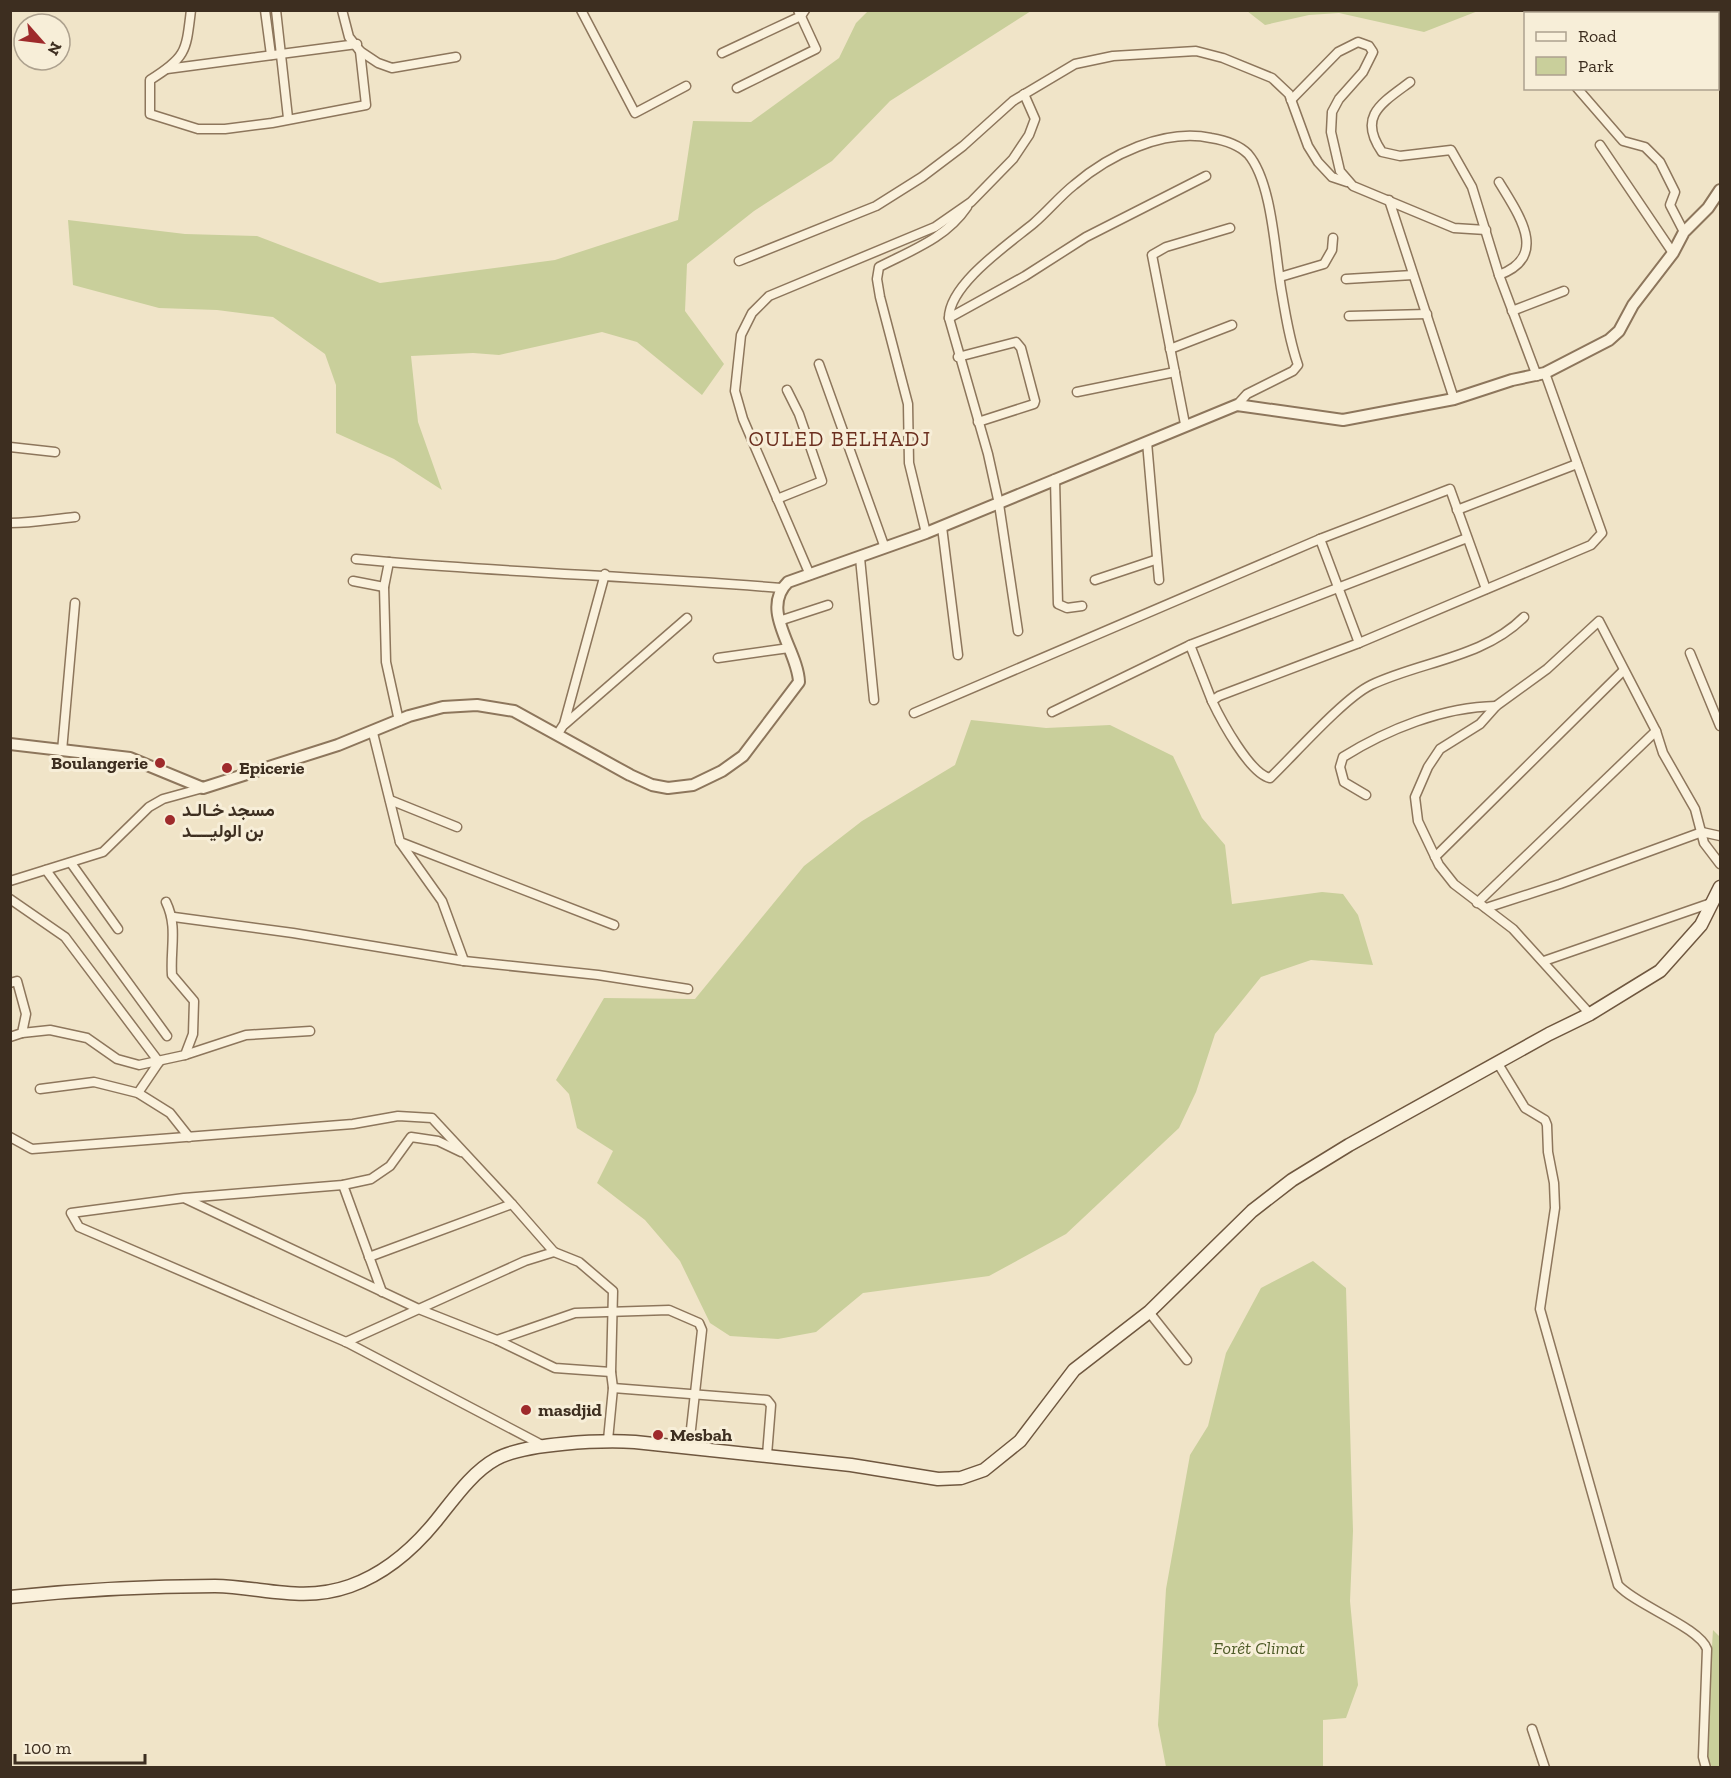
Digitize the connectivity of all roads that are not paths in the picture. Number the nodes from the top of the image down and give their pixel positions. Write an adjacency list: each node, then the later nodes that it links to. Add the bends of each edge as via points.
1 (191, 10): 12 (street, via 187,45 180,58)
2 (265, 10): 10 (street)
3 (276, 10): 9 (street)
4 (342, 10): 7 (street, via 349,37)
5 (581, 10): 14 (street, via 635,113)
6 (801, 12): 8 (street); 15 (street, via 816,49)
7 (358, 47): 9 (street); 11 (street, via 392,68); 19 (street, via 366,105)
8 (722, 53)
9 (282, 54): 10 (street); 19 (street)
10 (271, 55): 12 (street)
11 (456, 57)
12 (166, 69): 19 (street, via 150,80 150,114 198,129 272,123)
13 (1410, 82): 28 (street, via 1377,107 1370,125 1372,138 1382,152 1400,156 1451,150 1472,187)
14 (686, 86)
15 (737, 88)
16 (1579, 90): 29 (street, via 1623,141 1645,147 1660,162 1675,192 1670,205)
17 (1024, 94): 18 (street, via 1082,62 1189,50 1223,58 1265,75 1284,87); 26 (street, via 1035,119 1029,135 1013,159); 32 (street, via 963,146 876,206)
18 (1291, 100): 22 (street, via 1318,162 1332,177); 22 (street, via 1338,51 1358,42 1372,49 1365,69 1339,99 1331,119 1340,171)
19 (288, 118)
20 (1600, 145): 31 (street)
21 (1206, 176): 41 (street, via 1086,237)
22 (1347, 182): 25 (street)
23 (1499, 182): 34 (street, via 1519,215 1527,250 1523,260)
24 (1720, 190): 29 (street)
25 (1389, 200): 28 (street, via 1454,228); 33 (street)
26 (971, 202): 59 (street, via 935,226 783,288 759,303 752,313 741,335 735,391); 65 (street, via 940,237 879,267 877,279 892,349 906,390 909,463)
27 (1230, 228): 43 (street, via 1152,255)
28 (1486, 230): 34 (street)
29 (1684, 232): 31 (street)
30 (1333, 238): 35 (street, via 1324,264)
31 (1673, 253): 47 (street, via 1609,340)
32 (739, 261)
33 (1413, 274): 36 (street); 39 (street)
34 (1499, 275): 38 (street)
35 (1280, 277): 41 (street, via 1264,190 1247,153 1216,139 1191,134 1111,159 1074,184 993,255 956,296 949,307); 51 (street, via 1298,365 1247,394)
36 (1346, 279)
37 (1564, 291): 38 (street)
38 (1512, 310): 47 (street)
39 (1427, 315): 40 (street); 50 (street)
40 (1349, 316)
41 (949, 318): 44 (street)
42 (1233, 325): 43 (street)
43 (1170, 349): 46 (street)
44 (958, 357): 52 (street); 52 (street, via 1016,342 1021,348 1034,404)
45 (819, 364): 68 (street)
46 (1175, 372): 49 (street); 53 (street)
47 (1541, 374): 50 (street); 57 (street)
48 (787, 390): 59 (street, via 822,481)
49 (1077, 392)
50 (1454, 399): 51 (street, via 1343,420)
51 (1237, 405): 53 (street)
52 (978, 422): 60 (street)
53 (1185, 424): 54 (street)
54 (1147, 441): 58 (street); 71 (street)
55 (10, 447): 56 (street)
56 (55, 452)
57 (1577, 464): 61 (street); 81 (street, via 1602,533 1597,540)
58 (1055, 479): 60 (street); 84 (street, via 1058,604 1067,608)
59 (777, 500): 74 (street)
60 (999, 504): 64 (street); 88 (street)
61 (1457, 510): 66 (street); 67 (street, via 1450,489)
62 (75, 517): 63 (street)
63 (10, 523)
64 (942, 527): 65 (street); 93 (street)
65 (926, 533): 68 (street)
66 (1467, 538): 80 (street); 81 (street)
67 (1320, 539): 80 (street); 100 (street)
68 (885, 548): 69 (street)
69 (860, 558): 74 (street); 96 (street)
70 (356, 559): 72 (street)
71 (1155, 560): 75 (street); 76 (street)
72 (389, 562): 73 (street, via 493,567 547,575); 78 (street)
73 (605, 574): 79 (street); 102 (street)
74 (810, 575): 79 (street)
75 (1095, 580)
76 (1159, 580)
77 (353, 582): 78 (street)
78 (384, 587): 101 (street, via 386,662)
79 (781, 588): 87 (street, via 776,602)
80 (1338, 589): 89 (street); 90 (street)
81 (1486, 589): 89 (street)
82 (75, 603): 108 (street)
83 (828, 605): 87 (street)
84 (1082, 606)
85 (1524, 617): 97 (street, via 1513,628 1472,650 1370,685 1270,778 1262,776 1245,755)
86 (687, 618): 102 (street)
87 (779, 621): 91 (street)
88 (1018, 631)
89 (1359, 643): 97 (street)
90 (1190, 645): 97 (street); 99 (street)
91 (789, 648): 94 (street); 106 (street, via 799,682 742,756 693,785 652,785)
92 (1690, 652): 103 (street)
93 (958, 656)
94 (718, 658)
95 (1623, 671): 98 (street, via 1599,621 1547,669); 104 (street); 116 (street)
96 (874, 700)
97 (1212, 701)
98 (1496, 706): 110 (street, via 1472,706 1440,714 1380,737 1343,758 1340,767 1344,782); 116 (street, via 1480,724 1440,749 1420,783 1415,797 1418,821)
99 (1052, 712)
100 (914, 713)
101 (399, 721): 105 (street); 106 (street, via 443,707 497,706 532,719)
102 (564, 724): 106 (street)
103 (1720, 726)
104 (1656, 731): 113 (street); 125 (street)
105 (373, 733): 109 (street); 111 (street)
106 (557, 735)
107 (10, 744): 108 (street)
108 (62, 751): 109 (street, via 130,758)
109 (203, 788): 117 (street, via 163,799 149,807 103,852)
110 (1366, 795)
111 (390, 800): 112 (street); 115 (street)
112 (457, 827)
113 (1702, 831): 114 (street); 118 (street, via 1704,843); 126 (street)
114 (1720, 836)
115 (400, 842): 128 (street); 130 (street, via 442,901)
116 (1436, 857): 125 (street, via 1454,884)
117 (71, 863): 119 (street); 129 (street)
118 (1720, 864)
119 (46, 870): 120 (street); 137 (street)
120 (10, 881)
121 (1720, 887): 124 (main road)
122 (10, 899): 140 (street, via 65,937)
123 (166, 902): 127 (street)
124 (1714, 902): 131 (street); 134 (main road, via 1701,925 1660,971)
125 (1477, 903): 126 (street)
126 (1486, 908): 131 (street)
127 (174, 917): 130 (street); 139 (street, via 172,975 194,1001 195,1013 193,1034)
128 (614, 925)
129 (118, 929)
130 (464, 961): 133 (street)
131 (1544, 961): 134 (street)
132 (11, 980): 136 (street, via 17,981 26,1014)
133 (688, 989)
134 (1590, 1014): 141 (main road)
135 (310, 1031): 139 (street, via 246,1035)
136 (21, 1033): 138 (street); 140 (street, via 50,1030 87,1038 117,1059 139,1065)
137 (167, 1036)
138 (10, 1037)
139 (185, 1054): 140 (street)
140 (159, 1062): 143 (street)
141 (1497, 1062): 155 (main road, via 1292,1180 1252,1210); 169 (street, via 1525,1108 1547,1125 1555,1208 1540,1309 1618,1585 1698,1637 1707,1649 1702,1757)
142 (40, 1089): 143 (street, via 94,1082)
143 (138, 1093): 145 (street, via 170,1113)
144 (10, 1137): 145 (street, via 32,1149)
145 (189, 1137): 146 (street, via 353,1124 398,1116 432,1118)
146 (461, 1152): 147 (street, via 438,1141 411,1137 390,1166 370,1179); 149 (street)
147 (343, 1185): 148 (street); 151 (street)
148 (184, 1198): 152 (street); 157 (street, via 71,1213 79,1227)
149 (512, 1204): 150 (street); 151 (street)
150 (554, 1251): 153 (street); 154 (street, via 579,1262 612,1291)
151 (369, 1257): 152 (street)
152 (382, 1292): 153 (street)
153 (421, 1310): 156 (street); 157 (street)
154 (611, 1312): 156 (street, via 574,1313); 159 (street); 161 (street, via 669,1310 699,1323 702,1330)
155 (1149, 1312): 158 (street); 165 (main road, via 1074,1370 1035,1424 984,1470 962,1478 938,1479)
156 (497, 1340): 159 (street, via 555,1368)
157 (346, 1342): 163 (street)
158 (1187, 1360)
159 (611, 1372): 160 (street)
160 (613, 1388): 161 (street); 162 (street)
161 (696, 1393): 164 (street); 165 (street, via 767,1400 771,1404)
162 (609, 1440): 163 (main road); 164 (main road)
163 (547, 1447): 166 (main road, via 496,1459 458,1494 408,1551 350,1586 295,1595 218,1586)
164 (689, 1447): 165 (main road)
165 (767, 1455)
166 (10, 1597)
167 (1532, 1729): 168 (street)
168 (1545, 1767)
169 (1706, 1767)

